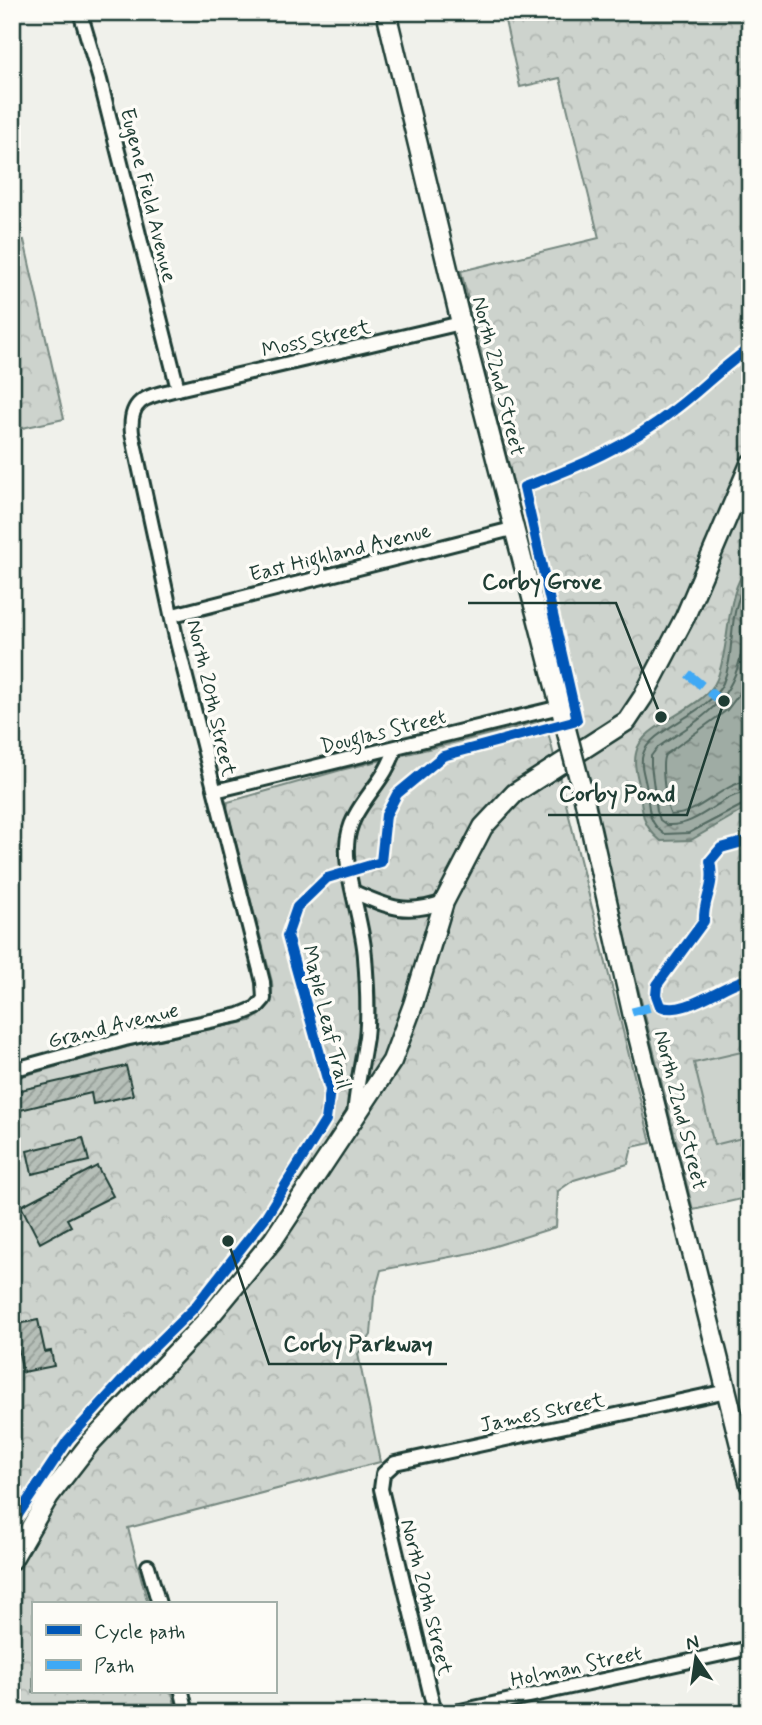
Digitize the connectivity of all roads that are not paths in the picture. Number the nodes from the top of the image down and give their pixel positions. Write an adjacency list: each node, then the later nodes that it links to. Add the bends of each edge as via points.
1 (80, 12): 4 (street, Eugene Field Avenue)
2 (386, 12): 3 (street, North 22nd Street)
3 (461, 323): 4 (street, Moss Street); 6 (street, North 22nd Street)
4 (178, 389): 7 (street, North 20th Street, via 139,401 131,419)
5 (750, 464): 12 (street, via 685,617 627,721 515,793 483,827)
6 (516, 528): 7 (street, East Highland Avenue); 8 (street, North 22nd Street)
7 (173, 615): 10 (street, North 20th Street)
8 (560, 706): 9 (street, Douglas Street); 16 (street, North 22nd Street, bridge)
9 (395, 748): 10 (street, Douglas Street); 11 (street, via 391,764 358,807 350,827 346,848)
10 (215, 791): 13 (street, North 20th Street, via 265,991 256,1008)
11 (356, 893): 12 (street, via 404,910); 15 (street, via 368,988)
12 (444, 902): 15 (street, via 392,1061)
13 (224, 1018): 14 (street, Grand Avenue)
14 (12, 1070)
15 (354, 1120): 19 (street, via 273,1240 57,1485)
16 (727, 1391): 17 (street, North 22nd Street); 18 (street, James Street, via 395,1463 383,1474)
17 (750, 1485)
18 (382, 1489): 25 (street, North 20th Street)
19 (12, 1560)
20 (148, 1566): 21 (street)
21 (158, 1602)
22 (750, 1648): 26 (street, Holman Street)
23 (182, 1694): 24 (street)
24 (187, 1713)
25 (435, 1713)
26 (451, 1713)

